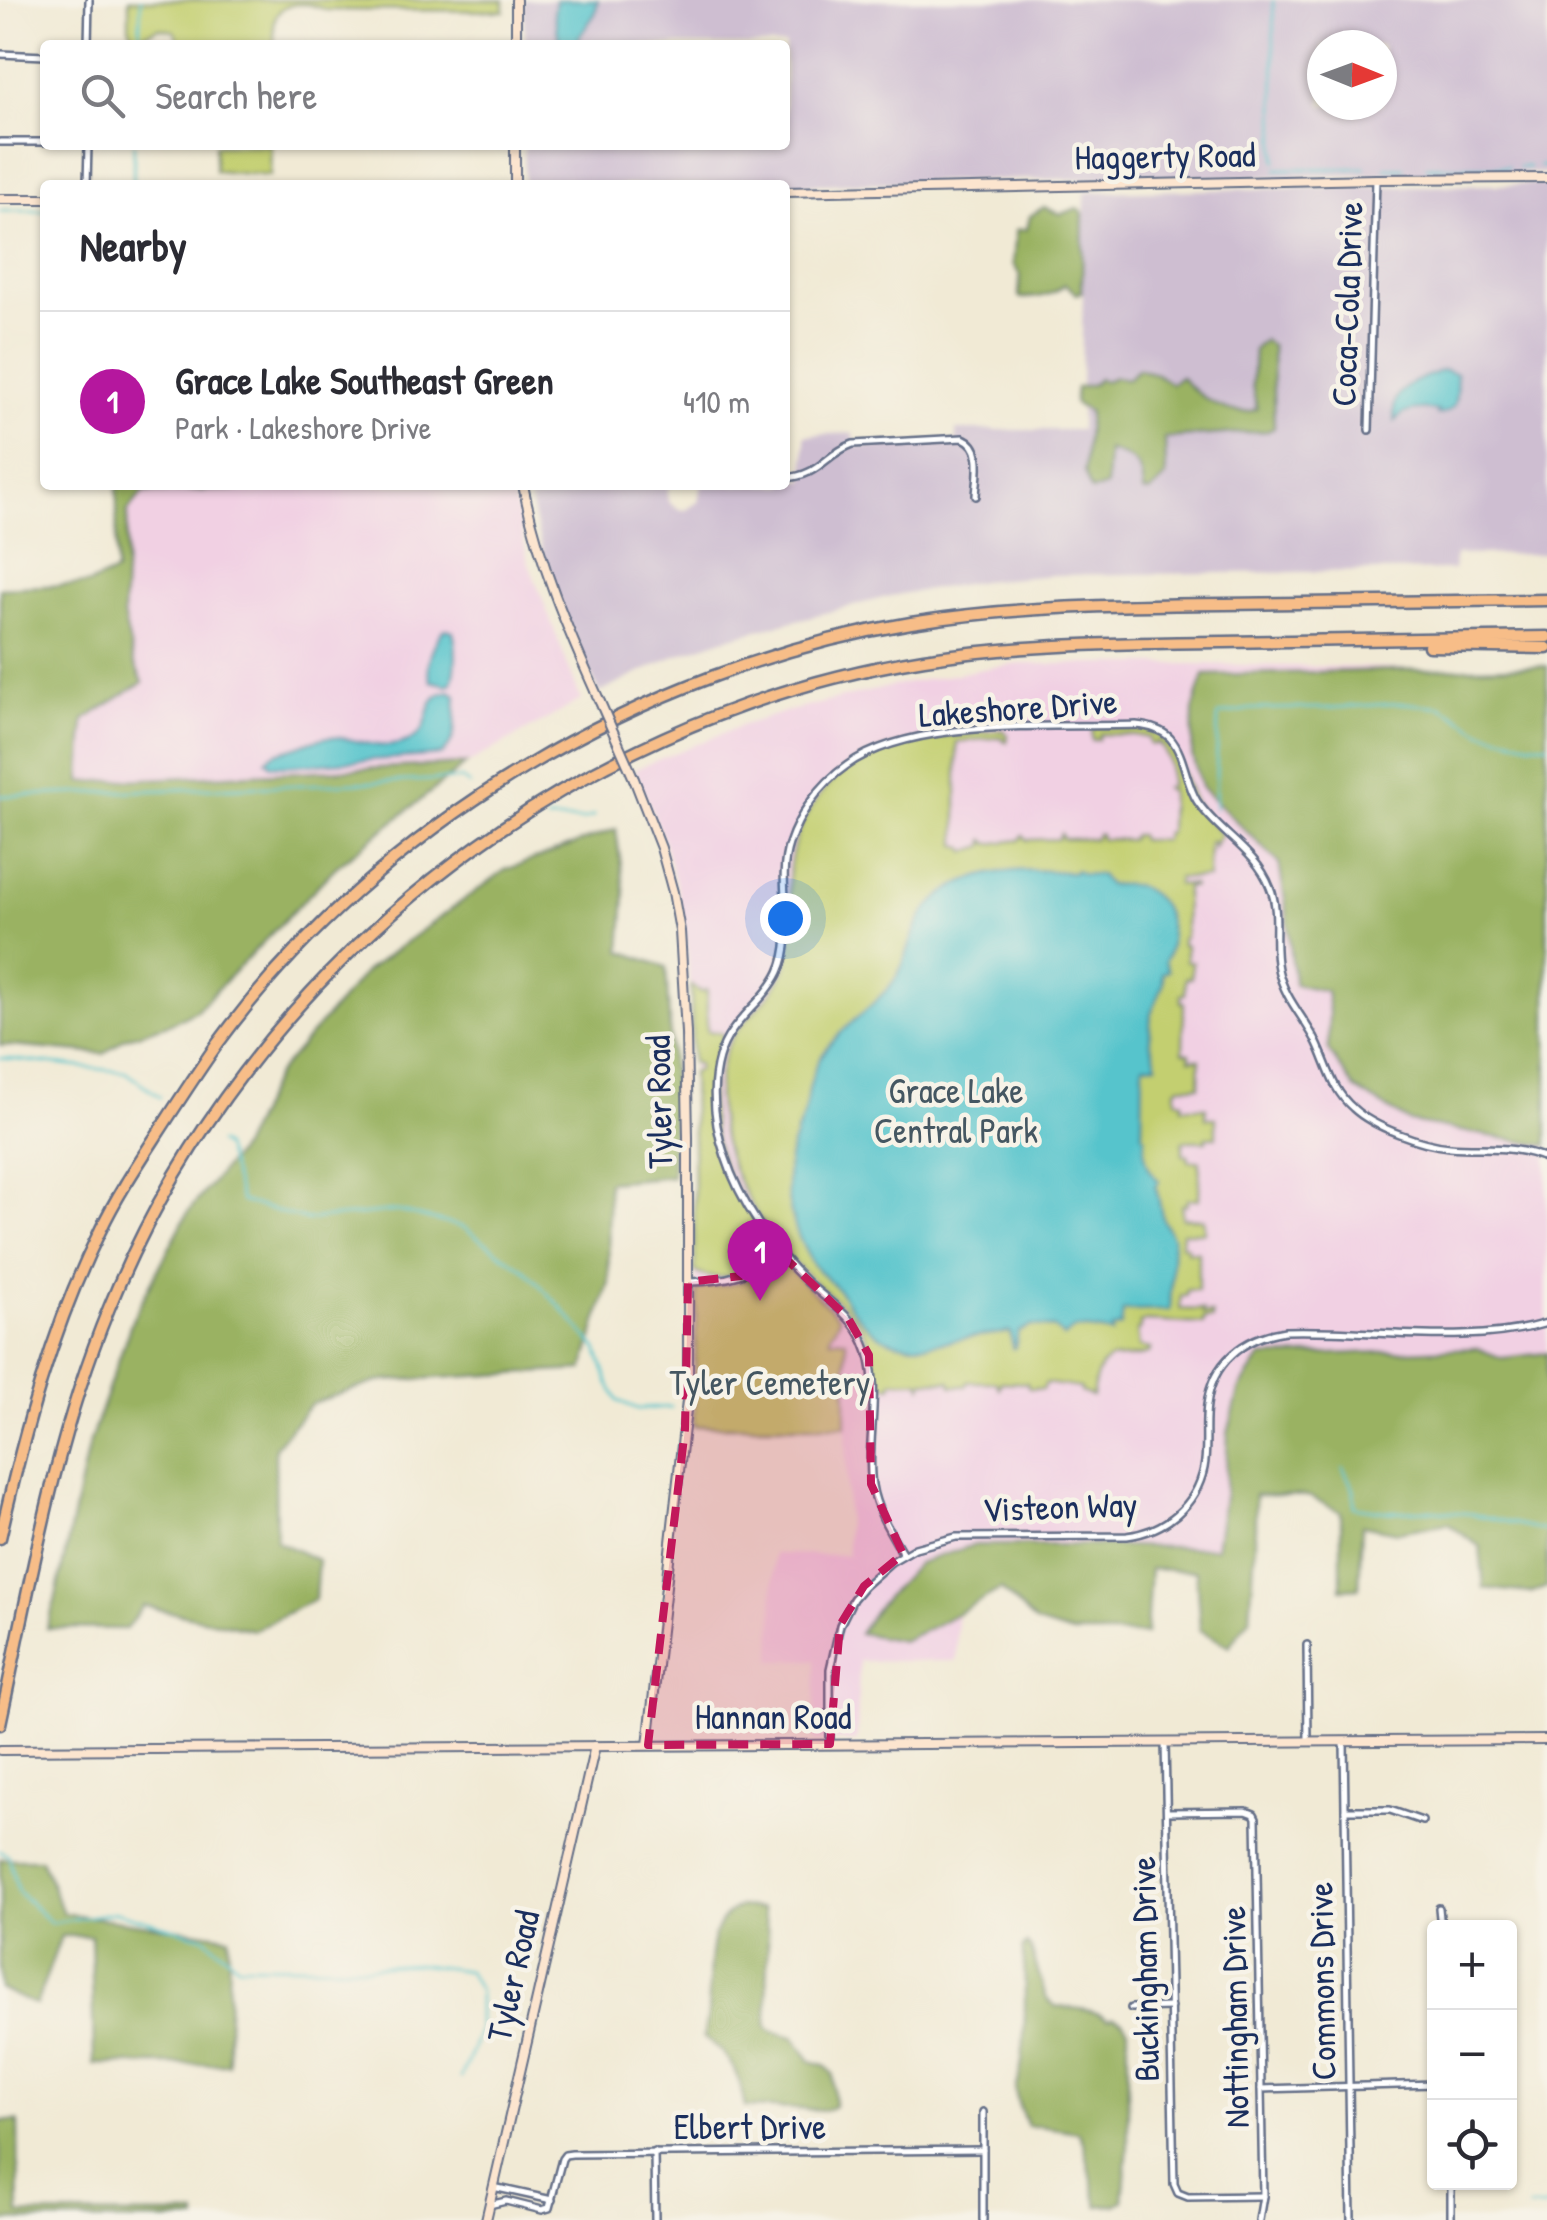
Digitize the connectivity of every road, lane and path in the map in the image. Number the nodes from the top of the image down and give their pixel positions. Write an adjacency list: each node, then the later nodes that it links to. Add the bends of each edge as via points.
1 (89, 0): 3 (street)
2 (516, 0): 4 (street)
3 (88, 40)
4 (516, 40)
5 (0, 54): 6 (street)
6 (40, 56)
7 (0, 142): 8 (street)
8 (40, 142)
9 (88, 150): 13 (street)
10 (516, 150): 14 (street)
11 (1547, 178): 12 (street, Haggerty Road)
12 (1376, 179): 15 (street, Haggerty Road); 18 (street, Coca-Cola Drive)
13 (87, 180)
14 (515, 180)
15 (790, 192)
16 (0, 199): 17 (street)
17 (40, 199)
18 (1369, 430)
19 (790, 477): 21 (street, via 810,473 854,444 963,438 977,450)
20 (524, 490): 28 (street, Tyler Road, bridge, via 550,586 634,779 673,892 686,1050)
21 (976, 496)
22 (1547, 597): 30 (highway, via 1072,606 908,624 804,647 705,680 633,710 509,778 410,848 325,923 240,1016 180,1100 100,1230 73,1292 28,1425)
23 (1547, 637): 24 (highway)
24 (1378, 640): 25 (highway); 33 (highway, via 1042,646 844,676 672,734 531,809 438,874 289,1016 224,1099 153,1213 110,1303 72,1410)
25 (1547, 648)
26 (1547, 1159): 27 (street, Lakeshore Drive, via 1514,1149 1424,1142 1365,1118 1345,1101 1281,980 1277,916 1266,877 1196,800 1166,735 1136,725 951,731 876,749 846,765 819,790 787,848 785,954 771,986 724,1042 715,1088 727,1164)
27 (780, 1253): 28 (street, via 741,1276); 31 (street, Lakeshore Drive, via 848,1318 865,1344 872,1376 872,1484)
28 (688, 1282): 39 (street, Tyler Road, via 685,1429)
29 (1547, 1323): 31 (street, Visteon Way, via 1472,1334 1262,1335 1238,1348 1215,1378 1202,1477 1188,1504 1166,1523 1128,1536 956,1537)
30 (0, 1538)
31 (903, 1554): 38 (street, Visteon Way, via 864,1586 840,1625 830,1668)
32 (1307, 1645): 36 (street)
33 (0, 1724)
34 (1547, 1740): 37 (street, Hannan Road)
35 (1165, 1742): 36 (street, Hannan Road); 38 (street, Hannan Road); 43 (street, Buckingham Drive)
36 (1308, 1742): 37 (street, Hannan Road)
37 (1344, 1742): 42 (street, Commons Drive)
38 (830, 1744): 39 (street, Hannan Road)
39 (648, 1745): 40 (street, Hannan Road)
40 (595, 1746): 41 (street, Hannan Road); 55 (street, Tyler Road)
41 (0, 1750)
42 (1345, 1810): 44 (street, via 1390,1810); 50 (street, Commons Drive)
43 (1167, 1812): 47 (street, Buckingham Drive); 51 (street, Nottingham Drive, via 1254,1814)
44 (1422, 1821)
45 (1439, 1908): 46 (street)
46 (1441, 1920)
47 (1170, 2007): 48 (street); 57 (street, Buckingham Drive, via 1178,2193)
48 (1130, 2008)
49 (1427, 2084): 50 (street)
50 (1348, 2085): 51 (street); 64 (street, Commons Drive)
51 (1261, 2089): 57 (street, Nottingham Drive)
52 (983, 2112): 53 (street)
53 (983, 2150): 54 (street, Elbert Drive); 62 (street)
54 (654, 2152): 58 (street, Elbert Drive, via 565,2155); 61 (street)
55 (493, 2187): 58 (street); 59 (street, Tyler Road)
56 (1452, 2190): 65 (street)
57 (1263, 2196): 63 (street, Nottingham Drive)
58 (551, 2202): 59 (street, via 542,2210 506,2201)
59 (489, 2205): 60 (street, Tyler Road)
60 (486, 2220)
61 (655, 2220)
62 (983, 2220)
63 (1258, 2220)
64 (1351, 2220)
65 (1451, 2220)

